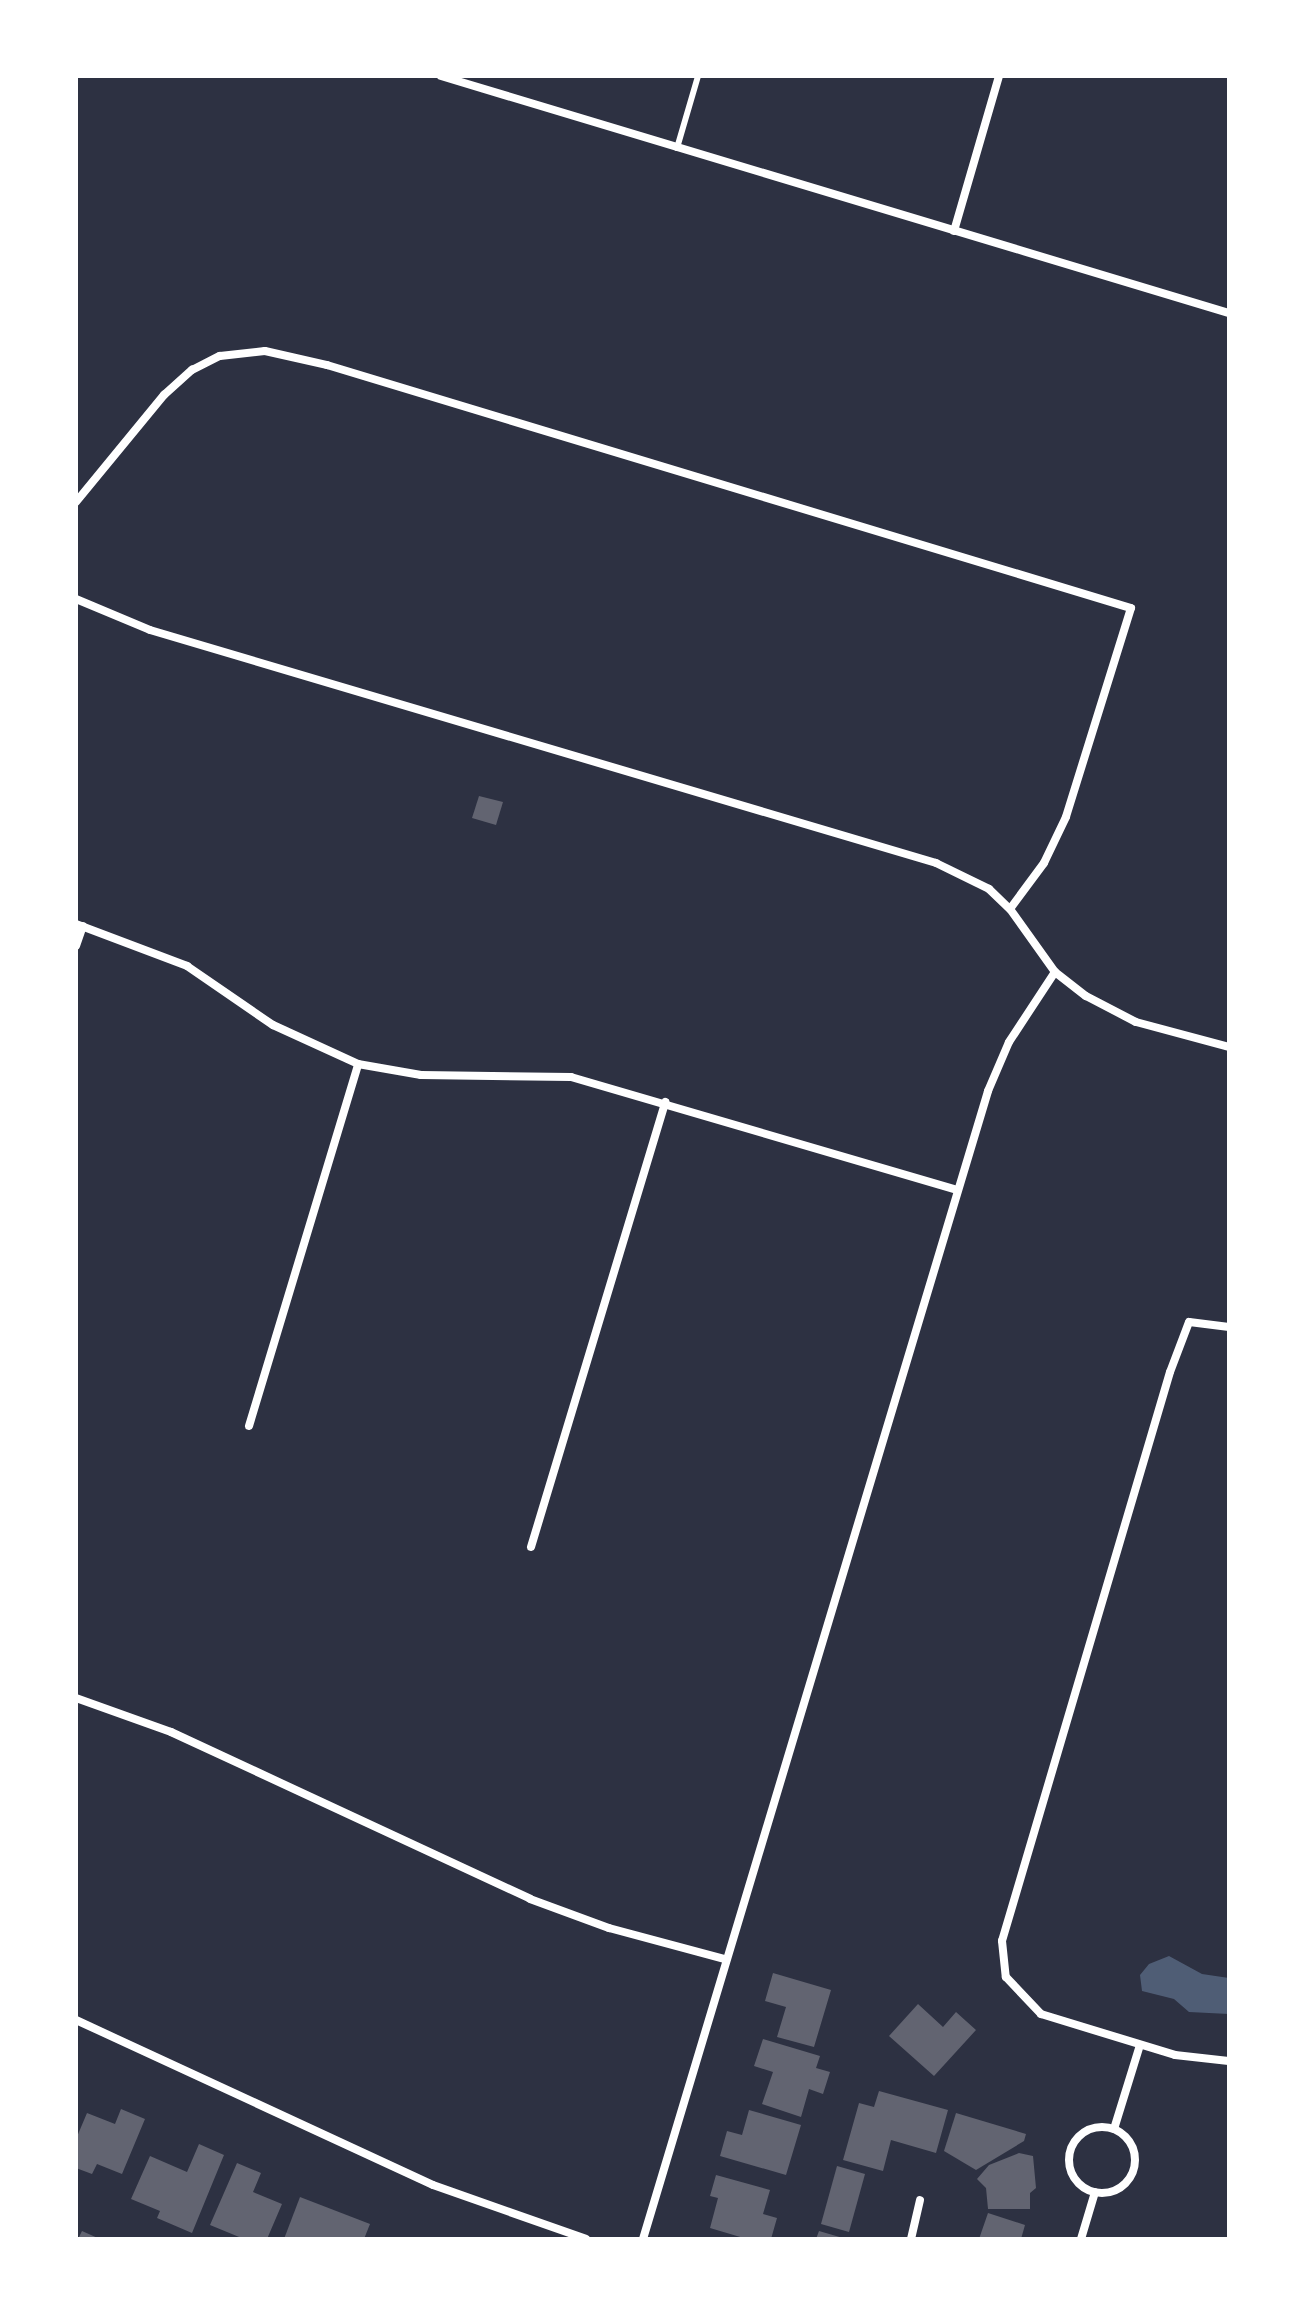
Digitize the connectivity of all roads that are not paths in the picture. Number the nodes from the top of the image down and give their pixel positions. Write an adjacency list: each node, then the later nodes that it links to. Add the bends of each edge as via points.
1 (441, 76): 4 (street)
2 (698, 76): 4 (lane)
3 (999, 76): 5 (street)
4 (677, 148): 5 (street)
5 (954, 231): 6 (street)
6 (1229, 313)
7 (76, 502): 9 (street, via 164,395 192,370 229,353 265,351 327,365 1131,608 1066,817 1044,863)
8 (76, 599): 9 (street, via 150,630 936,863 989,889)
9 (1010, 909): 12 (street)
10 (79, 925): 11 (street); 14 (street, via 187,966 273,1025)
11 (76, 946)
12 (1055, 972): 13 (street, via 1107,1009); 16 (street, via 997,1065)
13 (1229, 1047)
14 (358, 1064): 15 (street, via 421,1075 571,1077); 18 (street)
15 (665, 1102): 16 (street); 19 (street)
16 (957, 1190): 21 (street)
17 (1229, 1327): 23 (street, via 1189,1322 1002,1941 1006,1977 1026,2003 1058,2021)
18 (249, 1426)
19 (531, 1547)
20 (76, 1698): 21 (street, via 171,1732 530,1899 609,1928)
21 (725, 1959): 29 (street)
22 (76, 2020): 28 (street, via 433,2185)
23 (1140, 2045): 24 (street); 25 (street)
24 (1229, 2061)
25 (1114, 2129): 26 (street, via 1128,2138 1136,2163 1122,2187); 26 (street, via 1083,2133 1069,2156 1072,2173)
26 (1095, 2192): 31 (street)
27 (920, 2200): 30 (street)
28 (586, 2239)
29 (643, 2239)
30 (911, 2239)
31 (1081, 2239)

